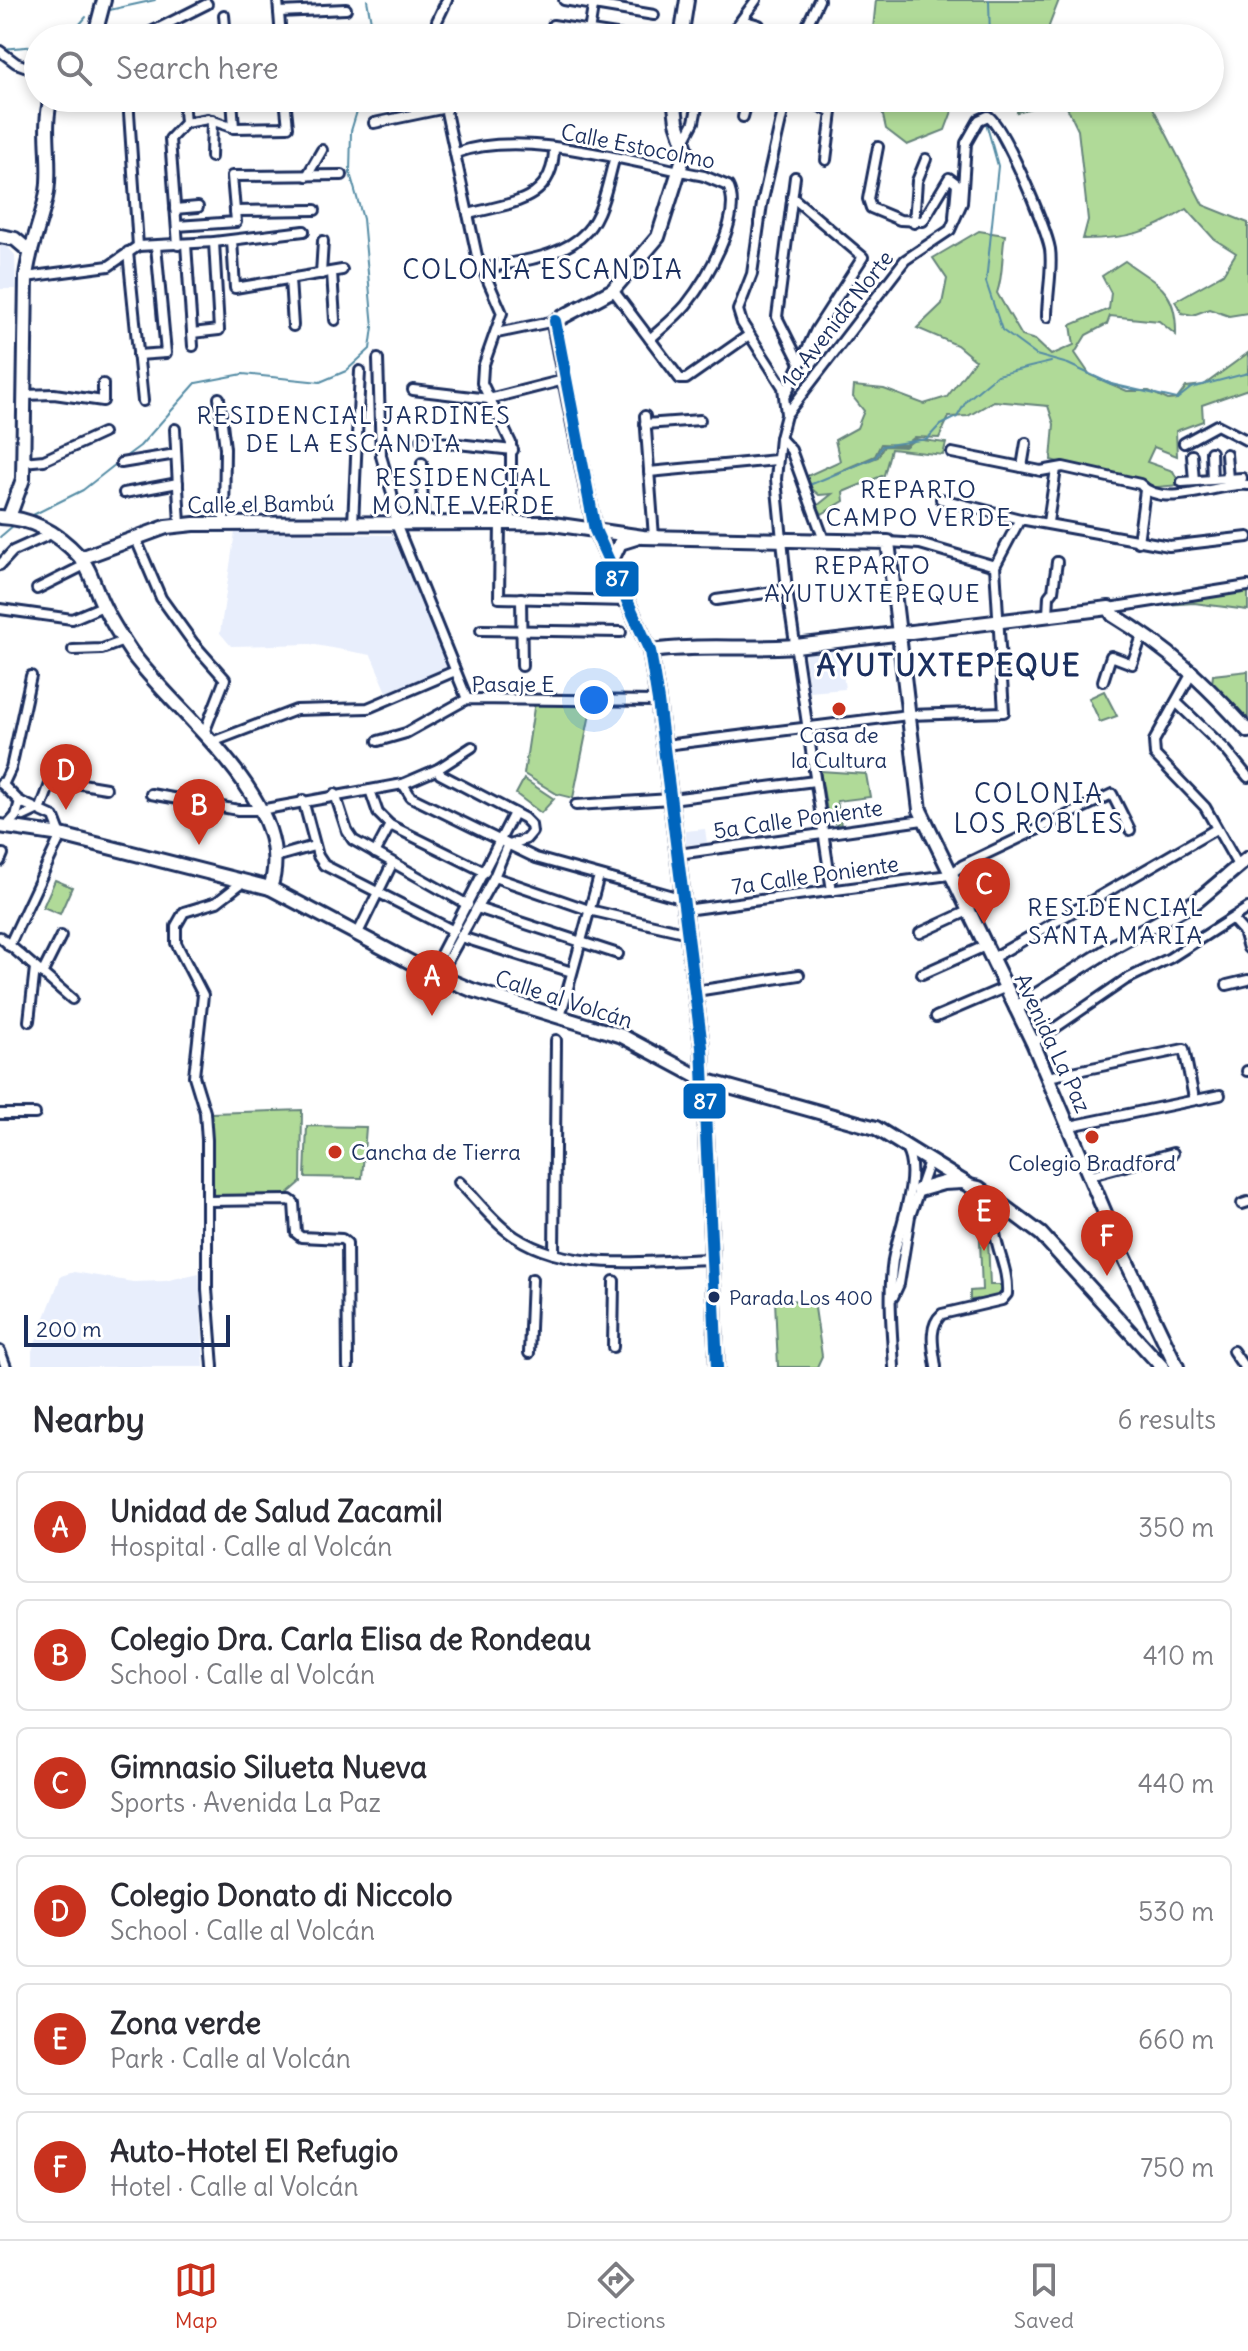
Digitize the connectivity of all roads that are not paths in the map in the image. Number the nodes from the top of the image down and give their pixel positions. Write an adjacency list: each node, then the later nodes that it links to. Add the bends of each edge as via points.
1 (104, 0): 17 (street)
2 (278, 0): 13 (street)
3 (321, 0): 12 (street)
4 (447, 0): 21 (street)
5 (564, 0): 9 (street)
6 (687, 0): 23 (street)
7 (756, 0): 16 (street)
8 (819, 0): 26 (street)
9 (594, 2): 15 (street); 22 (street)
10 (207, 4): 18 (street)
11 (346, 9): 12 (street)
12 (322, 10): 13 (street)
13 (279, 12): 20 (street)
14 (224, 15): 19 (street)
15 (654, 15)
16 (742, 20): 24 (street); 25 (street)
17 (98, 24)
18 (167, 24)
19 (225, 24)
20 (280, 24)
21 (437, 24)
22 (591, 24)
23 (683, 24)
24 (739, 24)
25 (756, 24)
26 (808, 24)
27 (0, 51): 28 (street)
28 (24, 66)
29 (50, 112): 76 (street, via 47,189)
30 (129, 112): 74 (street)
31 (184, 112): 43 (street)
32 (233, 112): 45 (street)
33 (286, 112): 45 (street, via 288,127)
34 (427, 112): 44 (street)
35 (447, 112): 50 (street)
36 (677, 112): 46 (street)
37 (696, 112): 46 (street)
38 (744, 112): 41 (street)
39 (783, 112): 91 (street, via 752,274 738,305)
40 (832, 112): 54 (street)
41 (743, 117)
42 (212, 120): 43 (street); 45 (street); 51 (street)
43 (185, 123): 61 (street, via 170,139)
44 (374, 123)
45 (234, 128)
46 (683, 141): 55 (street, via 684,161)
47 (878, 147): 66 (street, via 868,199 871,208)
48 (554, 148): 50 (street, Calle Estocolmo, via 496,142); 53 (street, Calle Estocolmo); 64 (street, via 554,168 528,198)
49 (322, 150): 57 (street)
50 (456, 153): 64 (street)
51 (211, 157)
52 (926, 159): 66 (street, via 917,181)
53 (614, 160): 55 (street, Calle Estocolmo); 78 (street, via 588,230 556,253)
54 (826, 160)
55 (677, 171): 84 (street, via 658,237); 92 (street, Calle Estocolmo, via 723,181 734,200 712,267 686,305)
56 (342, 175): 57 (street)
57 (307, 176): 63 (street, via 232,176)
58 (795, 177): 59 (street)
59 (792, 197): 96 (street, via 777,317); 96 (street, via 863,257)
60 (198, 207): 61 (street)
61 (175, 209): 67 (street)
62 (315, 210): 63 (street)
63 (235, 211): 67 (street, via 236,222)
64 (468, 214): 78 (street)
65 (955, 222): 66 (street, via 957,184 949,178 927,218); 85 (street, via 962,203 966,143 983,118 999,127 1050,250); 106 (street, 1a Avenida Norte, via 905,260)
66 (914, 223)
67 (177, 226): 73 (street)
68 (304, 231): 70 (street)
69 (0, 236): 76 (street, via 15,239)
70 (232, 240): 72 (street); 83 (street, via 235,288)
71 (323, 241): 81 (street)
72 (214, 242): 73 (street); 89 (street, via 219,330)
73 (182, 244): 75 (street); 89 (street)
74 (138, 246): 75 (street); 77 (street)
75 (156, 246): 94 (street, via 166,353)
76 (28, 250): 82 (street)
77 (128, 252): 82 (street, via 109,266); 94 (street)
78 (482, 269): 90 (street, via 502,313)
79 (342, 270): 80 (street)
80 (332, 272): 81 (street); 86 (street)
81 (321, 274): 83 (street)
82 (26, 277): 101 (street)
83 (290, 279): 88 (street)
84 (613, 290): 87 (street); 92 (street)
85 (1047, 317)
86 (335, 320)
87 (555, 321): 90 (street); 98 (street)
88 (293, 326)
89 (192, 333): 93 (street)
90 (497, 333): 104 (street, via 482,370)
91 (749, 335): 92 (street, via 686,379 671,371); 102 (street)
92 (650, 339)
93 (193, 346)
94 (138, 355): 105 (street)
95 (378, 359): 143 (street, via 381,456)
96 (800, 363): 102 (street)
97 (360, 371): 142 (street)
98 (564, 380): 104 (street); 146 (street)
99 (103, 384): 101 (street, via 103,401)
100 (413, 390): 104 (street)
101 (24, 395): 122 (street)
102 (785, 395): 106 (street)
103 (219, 398): 141 (street, via 225,448)
104 (489, 399): 115 (street)
105 (143, 401)
106 (786, 415): 110 (street, 1a Avenida Norte)
107 (700, 420): 127 (street, via 645,420)
108 (175, 429): 118 (street)
109 (103, 433): 122 (street, via 44,460)
110 (780, 438): 121 (street, 1a Avenida Norte); 151 (street, via 791,450)
111 (421, 440): 115 (street)
112 (1248, 441): 114 (street, via 1217,425)
113 (1026, 443): 125 (street)
114 (1184, 443)
115 (513, 450): 140 (street)
116 (1211, 452): 130 (street)
117 (952, 453): 125 (street)
118 (176, 454): 123 (street); 133 (street)
119 (1226, 454): 128 (street)
120 (1192, 455): 131 (street)
121 (776, 460): 127 (street); 152 (street, 1a Avenida Norte)
122 (23, 462): 137 (street, via 23,479)
123 (121, 463)
124 (422, 463): 144 (street)
125 (1022, 467): 126 (street)
126 (1056, 469): 134 (street, via 1140,484); 139 (street)
127 (649, 472): 149 (street)
128 (1228, 479): 129 (street); 130 (street)
129 (1246, 479): 134 (street, via 1182,494)
130 (1212, 480): 131 (street)
131 (1194, 481): 132 (street)
132 (1182, 482)
133 (178, 483): 135 (street); 145 (street)
134 (1145, 490): 154 (street)
135 (124, 493)
136 (941, 499): 138 (street)
137 (5, 517): 147 (street)
138 (1020, 519): 139 (street); 159 (street)
139 (1048, 522): 154 (street)
140 (506, 523): 144 (street, Calle el Bambú); 146 (street, Calle el Bambú); 163 (street, via 499,598)
141 (224, 524): 142 (street, Calle el Bambú); 145 (street, Calle el Bambú)
142 (353, 524): 143 (street, Calle el Bambú)
143 (396, 524): 144 (street, Calle el Bambú); 181 (street)
144 (423, 524)
145 (180, 525): 148 (street, Calle el Bambú)
146 (595, 530): 149 (street, Calle el Bambú); 157 (street)
147 (53, 533): 155 (street); 158 (street, via 13,551)
148 (135, 537): 155 (street, Calle el Bambú); 191 (street, via 161,598 225,679)
149 (649, 537): 152 (street, Calle el Bambú); 157 (street, via 620,543)
150 (1248, 537): 154 (street, via 1169,546)
151 (824, 540): 152 (street, Calle el Bambú); 153 (street, Calle el Bambú)
152 (782, 541): 162 (street, 1a Avenida Norte)
153 (888, 542): 159 (street, via 920,544); 174 (street, Avenida La Paz)
154 (1138, 542)
155 (83, 561): 161 (street); 166 (street)
156 (1057, 562): 169 (street)
157 (610, 564): 165 (street)
158 (0, 565)
159 (995, 566): 170 (street)
160 (1248, 586): 167 (street)
161 (37, 589)
162 (787, 590): 164 (street); 177 (street, 1a Avenida Norte)
163 (521, 598): 165 (street); 172 (street)
164 (716, 600)
165 (628, 601): 179 (street)
166 (103, 606): 168 (street, via 72,619); 176 (street)
167 (1109, 608): 169 (street); 175 (street)
168 (0, 609)
169 (1048, 615): 170 (street)
170 (1000, 620): 174 (street); 188 (street, via 1004,712)
171 (481, 630): 172 (street)
172 (521, 631): 173 (street); 180 (street)
173 (621, 632)
174 (898, 633): 177 (street); 188 (street, Avenida La Paz)
175 (1143, 633): 182 (street); 184 (street, via 1132,664 1111,656)
176 (124, 641): 178 (street, via 102,649); 191 (street, via 144,670)
177 (796, 646): 179 (street, via 692,645); 189 (street, 1a Avenida Norte)
178 (73, 650)
179 (650, 651): 186 (street)
180 (522, 666)
181 (455, 671): 185 (street); 191 (street, via 368,708 296,710)
182 (1193, 671): 187 (street); 190 (street)
183 (31, 676): 198 (street, via 11,768)
184 (1103, 681)
185 (467, 699): 186 (street, Pasaje E); 192 (street, Pasaje E, via 406,733)
186 (658, 701): 193 (street)
187 (1176, 702): 196 (street); 215 (street, via 1154,741 1155,755 1205,807)
188 (908, 715): 189 (street); 211 (street, Avenida La Paz)
189 (808, 726): 193 (street); 197 (street, 1a Avenida Norte)
190 (1248, 731)
191 (208, 737): 209 (street, via 240,775)
192 (378, 741)
193 (665, 745): 204 (street)
194 (472, 747): 195 (street)
195 (438, 769): 199 (street); 210 (street)
196 (1248, 777)
197 (815, 781): 204 (street); 217 (street, 1a Avenida Norte)
198 (2, 784): 206 (street)
199 (403, 784): 201 (street); 219 (street, via 411,797)
200 (106, 788): 208 (street, via 52,779)
201 (370, 790): 203 (street); 213 (street, via 378,813)
202 (151, 794): 209 (street)
203 (335, 794): 205 (street); 221 (street, via 347,831)
204 (671, 799): 207 (street); 223 (street)
205 (303, 800): 209 (street); 220 (street)
206 (20, 801): 208 (street); 212 (street); 214 (street, via 16,816)
207 (576, 805)
208 (41, 808): 212 (street); 218 (street, via 58,821)
209 (260, 810): 224 (street)
210 (514, 813): 219 (street); 219 (street, via 531,825 532,832)
211 (923, 820): 217 (street, 5a Calle Poniente); 229 (street, Avenida La Paz)
212 (24, 823): 214 (street, Calle al Volcán); 218 (street, Calle al Volcán)
213 (390, 825): 221 (street); 228 (street)
214 (4, 826)
215 (1216, 829): 226 (street); 252 (street)
216 (1130, 830): 229 (street, via 1112,794)
217 (824, 834): 223 (street, 5a Calle Poniente); 233 (street, 1a Avenida Norte)
218 (61, 835): 231 (street, Calle al Volcán); 248 (street)
219 (503, 845): 228 (street); 230 (street)
220 (314, 846): 224 (street); 234 (street, via 324,865)
221 (375, 853): 227 (street)
222 (0, 854): 225 (street)
223 (678, 854): 235 (street)
224 (275, 857): 232 (street)
225 (0, 861)
226 (1244, 862): 263 (street, via 1197,901)
227 (392, 864): 234 (street); 236 (street)
228 (490, 875): 236 (street); 238 (street)
229 (949, 875): 233 (street, 7a Calle Poniente); 239 (street, Avenida La Paz)
230 (599, 876): 235 (street); 238 (street)
231 (244, 881): 232 (street, Calle al Volcán); 285 (street, via 217,902 184,912 176,926 179,952 203,995 194,1076 205,1112)
232 (270, 888): 241 (street, Calle al Volcán)
233 (832, 891): 235 (street, 7a Calle Poniente)
234 (378, 893): 241 (street); 244 (street)
235 (684, 905): 242 (street)
236 (473, 907): 244 (street); 247 (street)
237 (1248, 908): 240 (street)
238 (589, 910): 242 (street); 247 (street)
239 (968, 911): 243 (street); 249 (street, Avenida La Paz)
240 (1233, 920): 250 (street); 268 (street, via 1125,980)
241 (358, 933): 256 (street, Calle al Volcán)
242 (688, 933): 261 (street)
243 (920, 933)
244 (458, 934): 254 (street); 256 (street)
245 (61, 936): 253 (street)
246 (0, 937): 248 (street)
247 (581, 940): 251 (street); 254 (street)
248 (9, 946): 253 (street)
249 (985, 946): 252 (street, Avenida La Paz); 255 (street)
250 (1248, 948)
251 (618, 954)
252 (991, 959): 260 (street, Avenida La Paz)
253 (38, 971): 262 (street); 266 (street)
254 (572, 972): 264 (street)
255 (922, 974)
256 (435, 975): 264 (street, Calle al Volcán)
257 (799, 975): 261 (street)
258 (1248, 980): 259 (street)
259 (1227, 985)
260 (1004, 988): 263 (street, Avenida La Paz); 265 (street)
261 (696, 991): 269 (street)
262 (72, 999)
263 (1016, 1008): 268 (street, Avenida La Paz)
264 (560, 1017): 270 (street, Calle al Volcán, via 622,1036)
265 (936, 1017)
266 (29, 1021)
267 (556, 1040): 288 (street)
268 (1033, 1043): 271 (street, Avenida La Paz)
269 (702, 1047): 270 (street, via 695,1061); 272 (street)
270 (675, 1064): 272 (street, Calle al Volcán)
271 (1048, 1077): 274 (street, via 1184,1049); 277 (street, Avenida La Paz)
272 (704, 1080): 278 (street, Calle al Volcán, via 834,1114); 289 (street)
273 (1220, 1095): 274 (street)
274 (1194, 1098): 277 (street)
275 (0, 1114): 276 (street)
276 (35, 1114)
277 (1070, 1126): 281 (street, Avenida La Paz)
278 (899, 1139): 280 (street, Calle al Volcán); 284 (street, via 911,1158)
279 (1173, 1153): 281 (street)
280 (929, 1161): 283 (street, Calle al Volcán); 284 (street)
281 (1091, 1175): 303 (street, Avenida La Paz)
282 (459, 1182): 288 (street, via 507,1231)
283 (967, 1184): 284 (street); 286 (street, Calle al Volcán); 287 (street, Calle al Volcán)
284 (914, 1189): 300 (street, via 899,1284 892,1298)
285 (208, 1201): 297 (street); 298 (street, via 290,1200 301,1237 347,1243)
286 (996, 1210): 287 (street, Calle al Volcán); 301 (street, via 993,1240 1002,1253 1007,1294 936,1319)
287 (1044, 1240): 302 (street, Calle al Volcán)
288 (554, 1254): 289 (street, via 610,1260)
289 (713, 1259): 299 (street)
290 (532, 1279): 295 (street)
291 (614, 1281): 292 (street)
292 (613, 1347)
293 (0, 1351): 296 (street)
294 (1233, 1351): 304 (street)
295 (529, 1353)
296 (6, 1367)
297 (213, 1367)
298 (348, 1367)
299 (717, 1367)
300 (894, 1367)
301 (936, 1367)
302 (1162, 1367)
303 (1177, 1367)
304 (1244, 1367)

